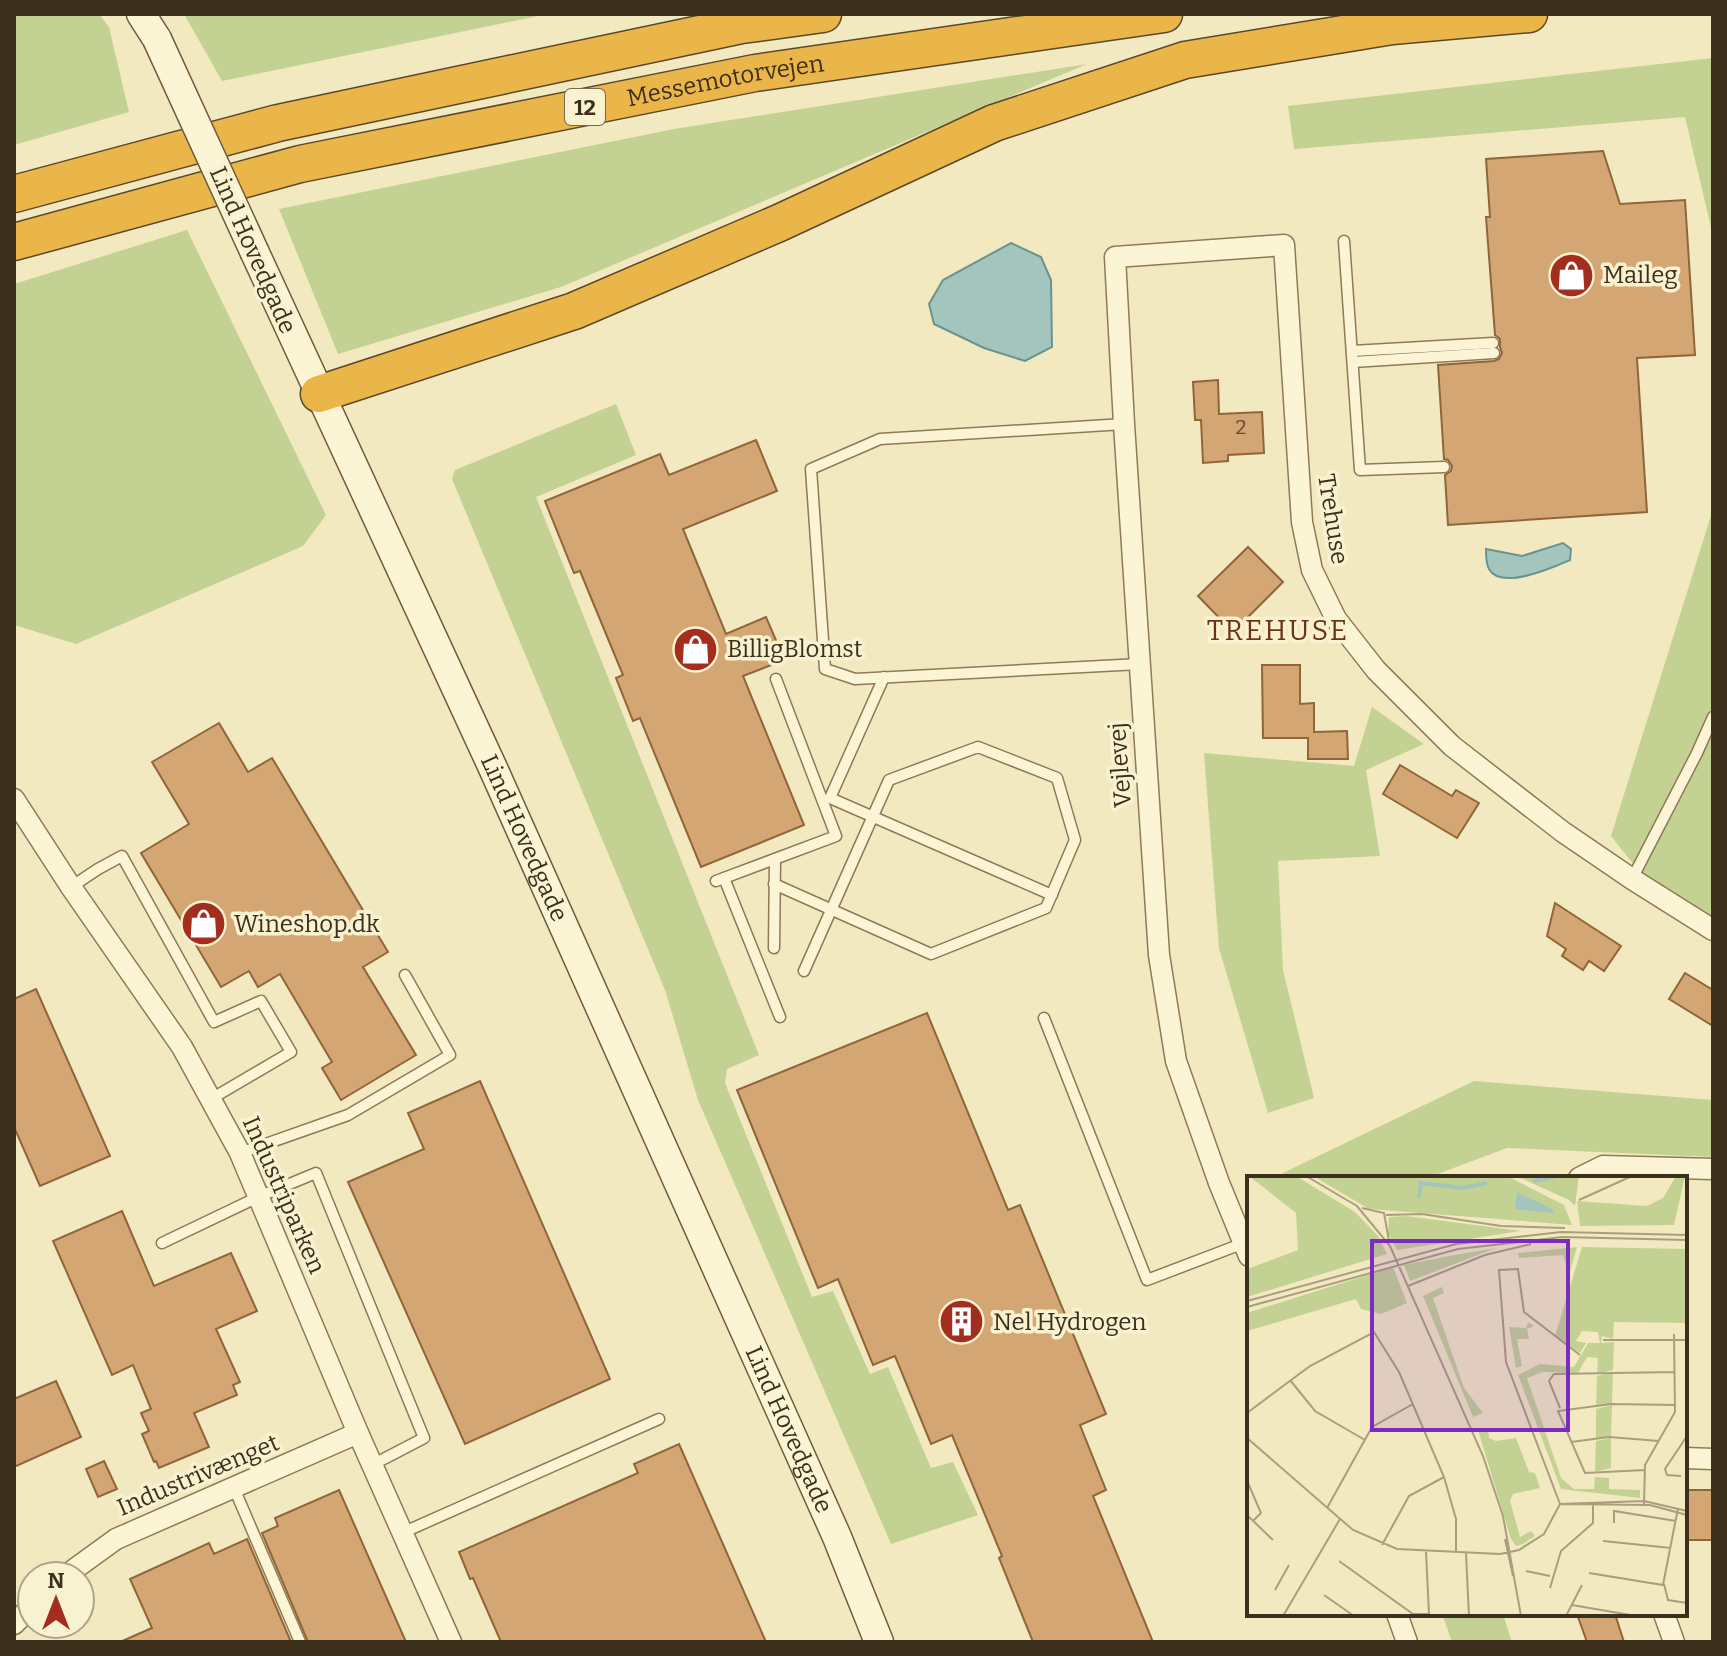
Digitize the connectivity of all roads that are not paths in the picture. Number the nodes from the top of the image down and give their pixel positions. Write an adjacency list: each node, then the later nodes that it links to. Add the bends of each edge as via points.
1 (141, 14): 5 (main road, Lind Hovedgade)
2 (823, 14): 6 (highway, Messemotorvejen / 12, via 742,25 278,123)
3 (1164, 14): 8 (highway, Messemotorvejen / 12, via 755,73 300,164)
4 (1529, 14): 12 (highway, via 1392,26 1185,60 994,123 574,311)
5 (154, 27): 12 (main road, Lind Hovedgade, bridge)
6 (14, 194)
7 (1344, 241): 11 (lane)
8 (14, 242)
9 (1115, 257): 13 (street, Vejlevej); 23 (street, Trehuse, via 1284,245 1302,522 1312,570 1336,619 1376,670 1452,746)
10 (1494, 348): 11 (lane)
11 (1352, 356): 14 (lane, via 1360,470)
12 (319, 394): 53 (main road, Lind Hovedgade, via 505,795 831,1523)
13 (1124, 424): 15 (street, Vejlevej); 16 (lane, via 880,439 811,469 825,669 855,679)
14 (1444, 467)
15 (1140, 664): 16 (lane); 40 (street, Vejlevej, via 1159,955 1176,1061)
16 (884, 677): 20 (lane)
17 (776, 679): 20 (lane)
18 (1713, 717): 23 (lane)
19 (14, 799): 25 (street, Industriparken)
20 (826, 800): 21 (lane); 22 (lane, via 836,836)
21 (872, 817): 26 (lane); 26 (lane, via 889,780 978,747 1057,778 1075,840); 27 (lane)
22 (775, 859): 24 (lane); 32 (lane, via 720,880)
23 (1632, 879): 28 (street, Trehuse)
24 (774, 884): 27 (lane); 29 (lane)
25 (71, 887): 34 (street, Industriparken, via 182,1047); 34 (lane, via 122,856 214,1022 261,1001 291,1052)
26 (1052, 895): 27 (lane, via 1046,908 931,954)
27 (831, 910): 30 (lane)
28 (1713, 930)
29 (774, 948)
30 (804, 971)
31 (405, 975): 35 (lane, via 450,1055 348,1115)
32 (780, 1017)
33 (1044, 1018): 40 (lane, via 1147,1280)
34 (211, 1099): 35 (street, Industriparken)
35 (240, 1153): 38 (street, Industriparken)
36 (1713, 1169): 37 (street, via 1603,1166)
37 (1583, 1176)
38 (258, 1197): 39 (lane); 42 (street, Industriparken); 45 (lane, via 316,1173 424,1438)
39 (162, 1243)
40 (1246, 1250)
41 (659, 1419): 47 (lane)
42 (358, 1433): 45 (street, Industriparken); 46 (street, Industrivænget)
43 (1687, 1458): 44 (street)
44 (1713, 1459)
45 (372, 1465): 47 (street, Industriparken)
46 (234, 1488): 48 (street, Industrivænget, via 116,1539); 51 (lane)
47 (402, 1533): 52 (street, Industriparken)
48 (87, 1560)
49 (1398, 1616): 54 (street)
50 (1665, 1616): 55 (street)
51 (300, 1642)
52 (451, 1642)
53 (879, 1642)
54 (1407, 1642)
55 (1674, 1642)

